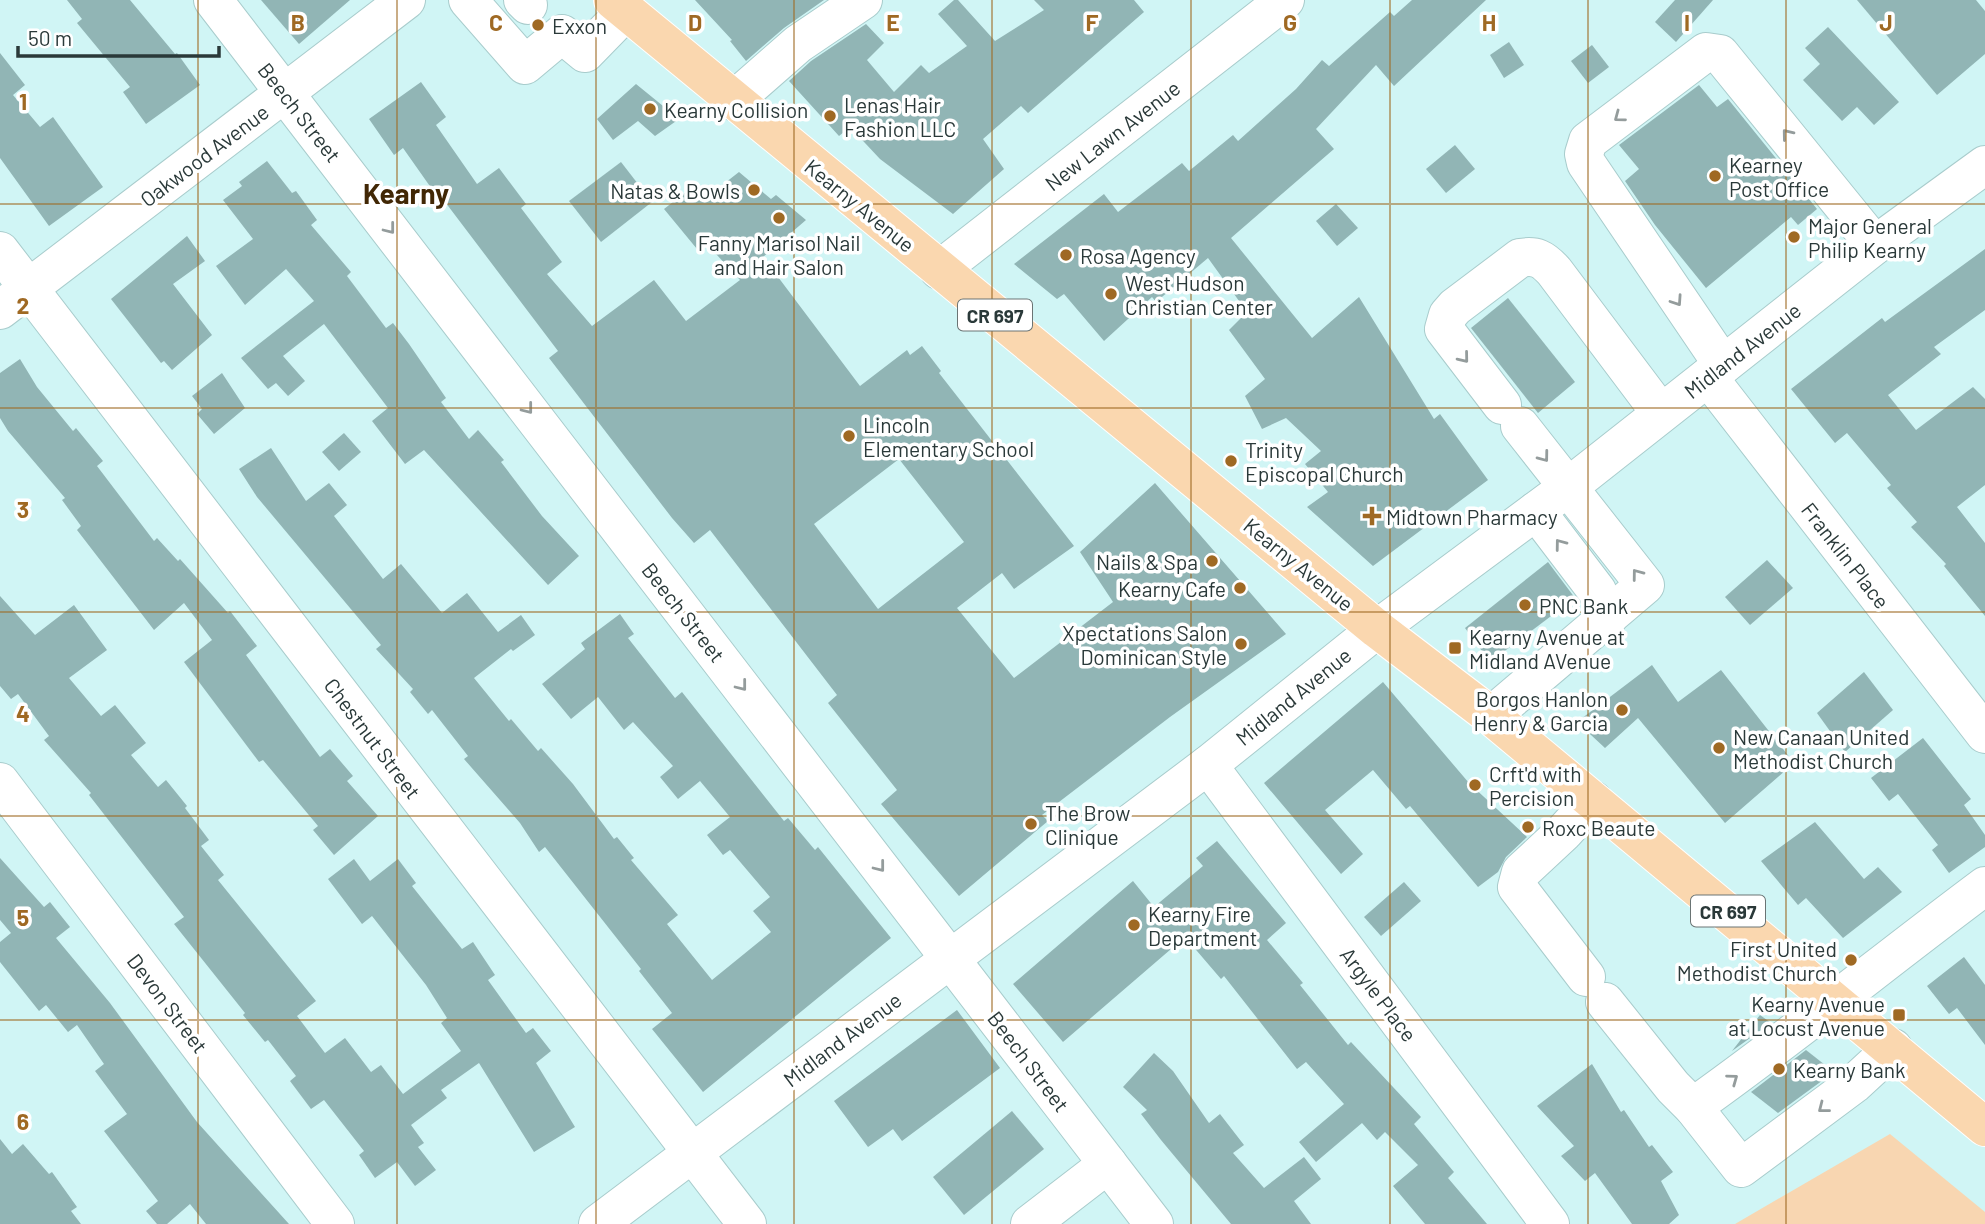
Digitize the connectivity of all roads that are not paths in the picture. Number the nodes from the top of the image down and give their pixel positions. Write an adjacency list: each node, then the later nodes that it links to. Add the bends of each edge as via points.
1 (213, 0): 7 (street, Beech Street)
2 (406, 0): 7 (street, Oakwood Avenue)
3 (863, 0): 8 (street, via 798,44)
4 (1285, 0): 12 (street, New Lawn Avenue)
5 (500, 4): 6 (street, via 525,65 560,32 585,53)
6 (620, 6): 8 (main road, Kearny Avenue / CR 697)
7 (286, 93): 13 (street, Oakwood Avenue); 26 (street, Beech Street, one-way to 26)
8 (733, 102): 12 (main road, Kearny Avenue / CR 697)
9 (1985, 165): 10 (street, Midland Avenue)
10 (1875, 245): 14 (street, Midland Avenue); 14 (street, Franklin Place, one-way to 14, via 1720,54 1706,52 1588,141 1586,163)
11 (0, 251): 13 (street, Chestnut Street)
12 (939, 270): 19 (main road, Kearny Avenue / CR 697)
13 (14, 299): 31 (street, Chestnut Street)
14 (1716, 371): 15 (street, Midland Avenue); 21 (street, Franklin Place)
15 (1660, 412): 16 (street, Midland Avenue); 16 (street, one-way to 16, via 1544,260 1520,258 1455,307 1444,330)
16 (1567, 488): 17 (street, Midland Avenue); 18 (street, one-way to 16, via 1645,585)
17 (1536, 511): 18 (street, one-way to 17, via 1597,591); 19 (street, Midland Avenue)
18 (1608, 618): 20 (street)
19 (1377, 629): 20 (main road, Kearny Avenue / CR 697); 22 (street, Midland Avenue)
20 (1491, 716): 24 (main road, Kearny Avenue / CR 697)
21 (1985, 734)
22 (1208, 765): 26 (street, Midland Avenue); 38 (street, Argyle Place)
23 (0, 782): 33 (street, Devon Street)
24 (1593, 800): 27 (main road, Kearny Avenue / CR 697); 29 (street, via 1521,873 1517,887)
25 (1985, 886): 27 (street)
26 (950, 958): 31 (street, Midland Avenue); 32 (street, Beech Street)
27 (1834, 999): 28 (main road, Kearny Avenue / CR 697); 29 (street, one-way to 27, via 1798,1032)
28 (1894, 1048): 29 (street, one-way to 29, via 1854,1084 1741,1168); 30 (main road, Kearny Avenue / CR 697)
29 (1693, 1107)
30 (1974, 1118)
31 (690, 1152): 34 (street, Midland Avenue); 35 (street, Chestnut Street)
32 (1108, 1164): 36 (street); 37 (street, Beech Street)
33 (335, 1224)
34 (598, 1224)
35 (747, 1224)
36 (1030, 1224)
37 (1154, 1224)
38 (1550, 1224)

